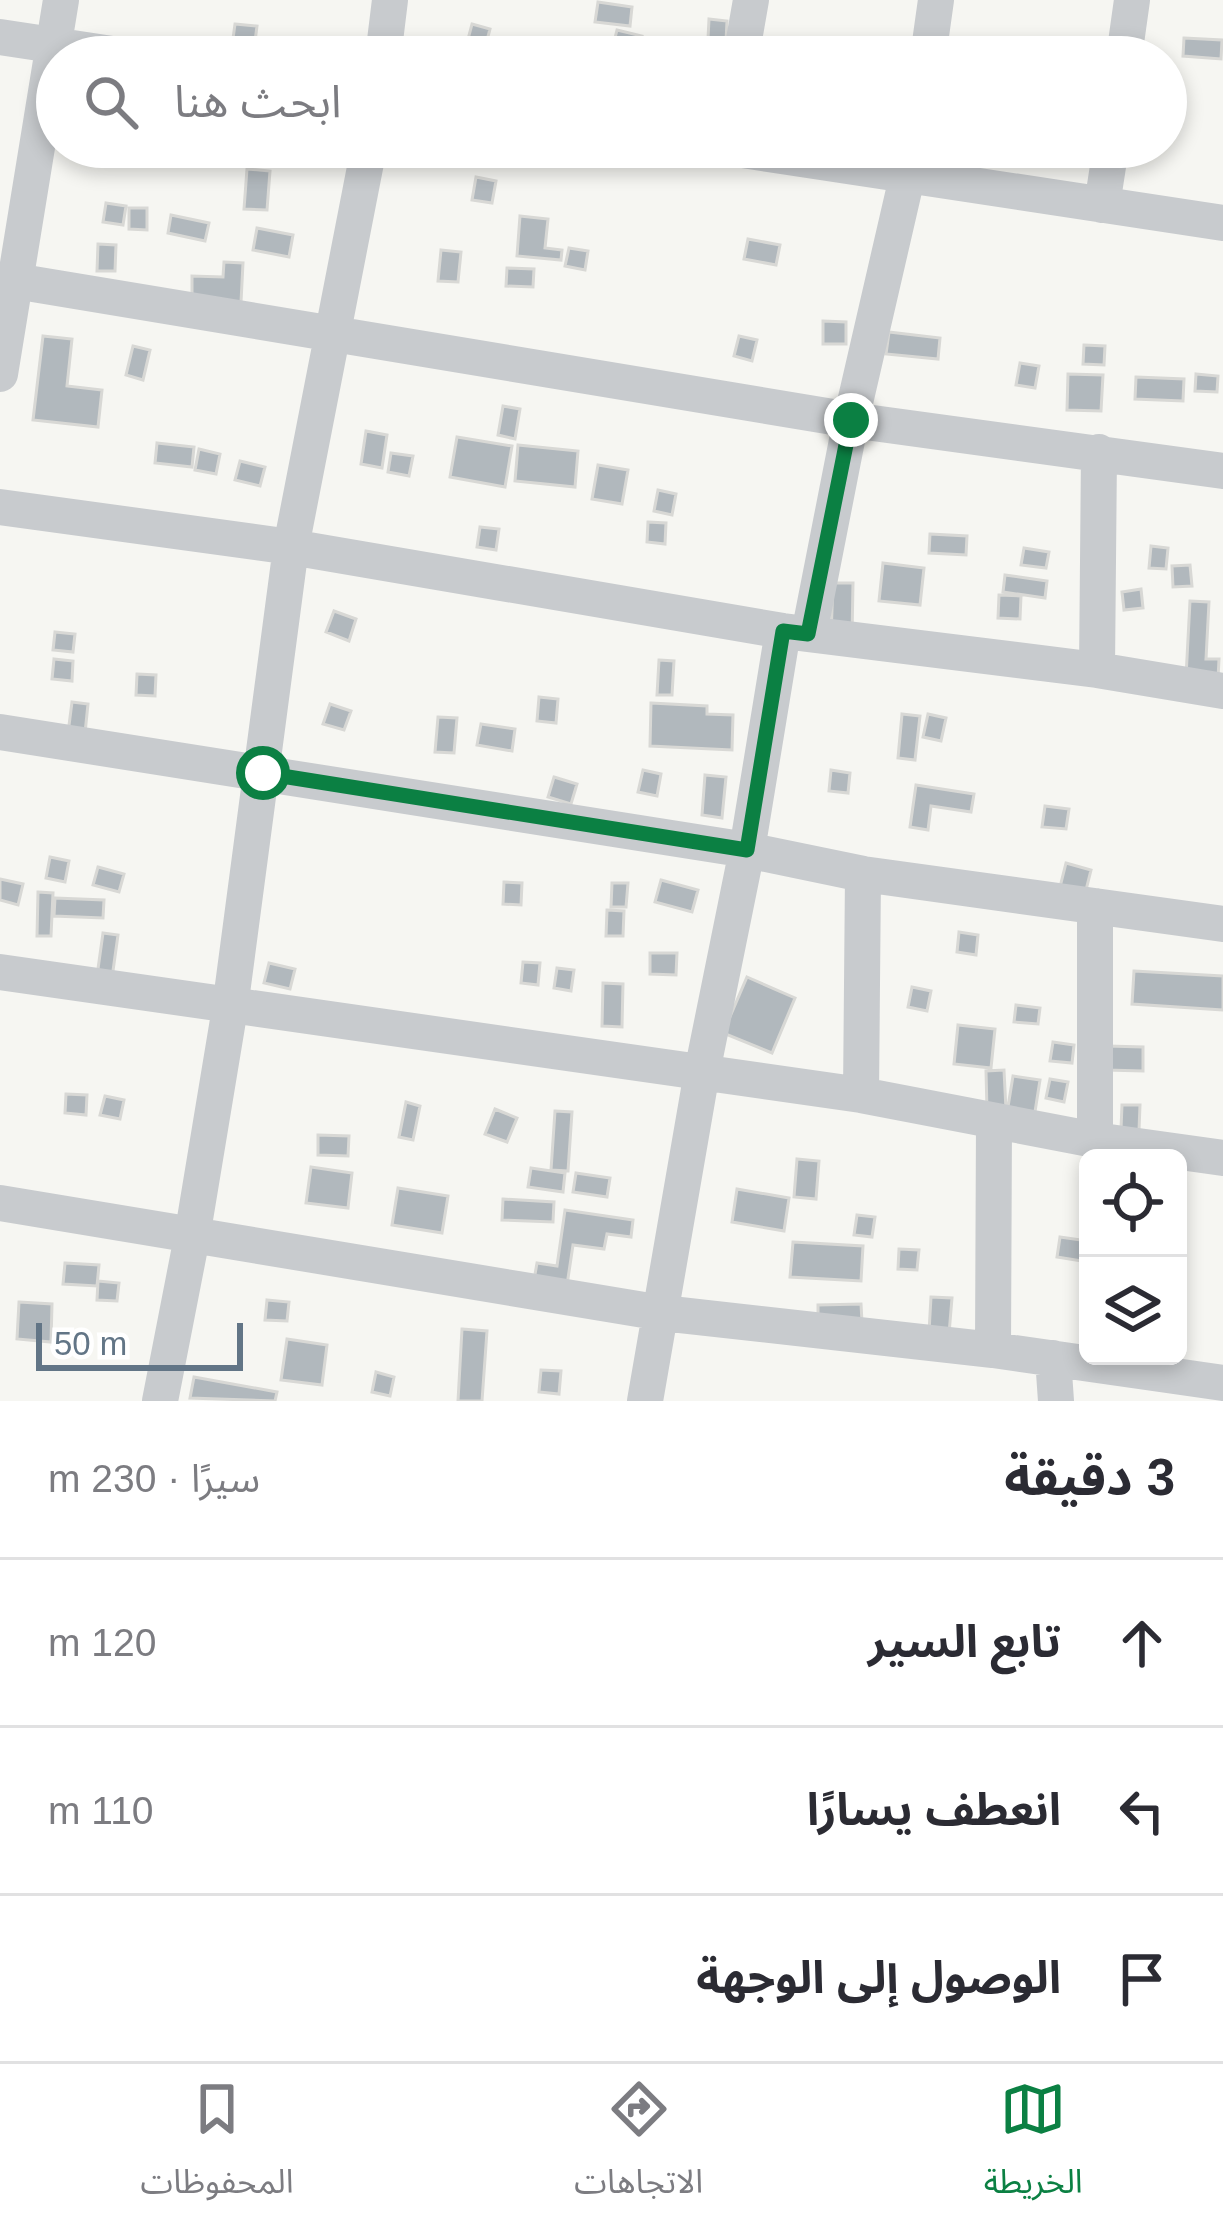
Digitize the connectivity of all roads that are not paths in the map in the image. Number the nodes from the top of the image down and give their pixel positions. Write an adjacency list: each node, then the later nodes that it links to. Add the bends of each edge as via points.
1 (61, 0): 6 (street)
2 (390, 0): 7 (street)
3 (752, 0): 8 (street)
4 (936, 0): 9 (street)
5 (1132, 0): 10 (street)
6 (54, 36)
7 (386, 36)
8 (745, 36)
9 (931, 36)
10 (1127, 36)
11 (0, 37): 12 (street)
12 (36, 43)
13 (36, 147): 20 (street)
14 (365, 168): 21 (street)
15 (911, 168): 23 (street)
16 (939, 168): 18 (street)
17 (1108, 168): 18 (street)
18 (1102, 205): 19 (street)
19 (1223, 223)
20 (15, 280): 21 (street); 22 (street)
21 (333, 333): 23 (street); 27 (street)
22 (0, 374)
23 (851, 420): 24 (street); 28 (street)
24 (1100, 452): 25 (street); 29 (street)
25 (1223, 471)
26 (0, 507): 27 (street)
27 (291, 548): 28 (street); 32 (street)
28 (796, 632): 29 (street); 33 (street)
29 (1097, 670): 30 (street)
30 (1223, 691)
31 (0, 732): 32 (street)
32 (263, 773): 33 (street); 38 (street)
33 (747, 850): 34 (street); 39 (street)
34 (863, 874): 35 (street); 40 (street)
35 (1095, 906): 36 (street); 42 (street)
36 (1223, 924)
37 (0, 972): 38 (street)
38 (230, 1008): 39 (street); 45 (street)
39 (702, 1072): 40 (street); 46 (street)
40 (861, 1095): 41 (street)
41 (994, 1121): 42 (street); 47 (street)
42 (1095, 1140): 43 (street)
43 (1223, 1157)
44 (0, 1203): 45 (street)
45 (193, 1237): 46 (street); 50 (street)
46 (662, 1312): 47 (street); 51 (street)
47 (993, 1350): 48 (street)
48 (1053, 1358): 49 (street); 52 (street)
49 (1223, 1383)
50 (160, 1401)
51 (645, 1401)
52 (1056, 1401)

